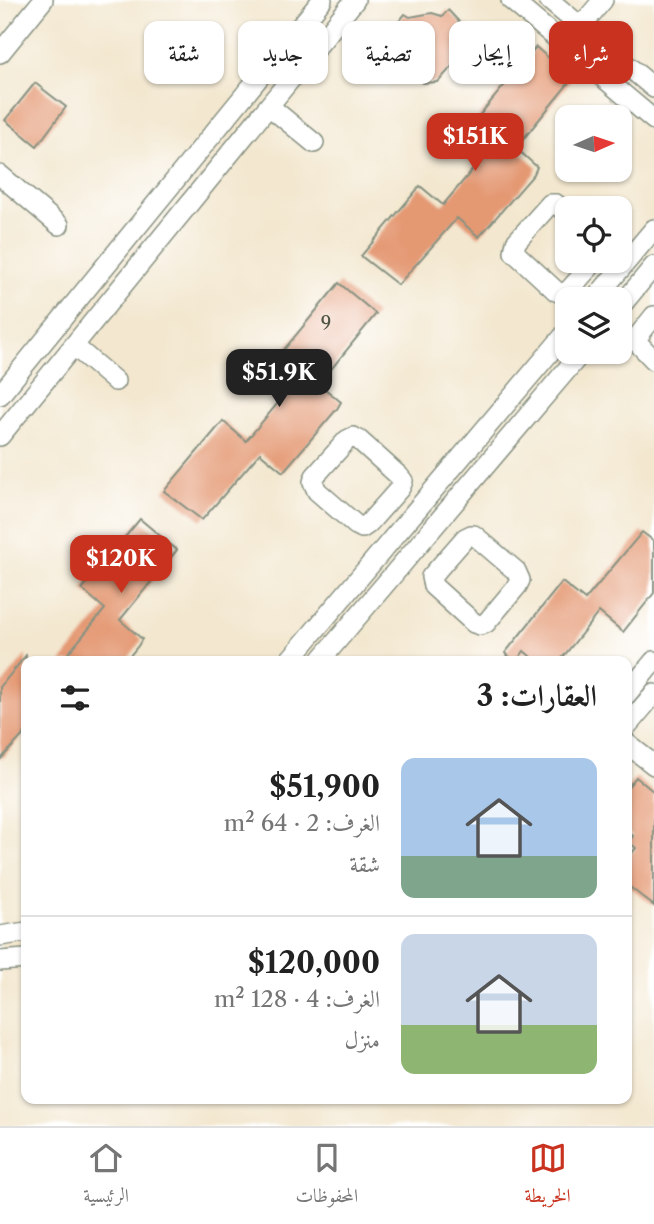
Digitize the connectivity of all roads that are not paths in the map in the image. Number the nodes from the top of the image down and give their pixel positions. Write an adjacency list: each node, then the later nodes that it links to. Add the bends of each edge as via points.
1 (43, 0): 9 (street)
2 (323, 0): 30 (street)
3 (355, 0): 12 (street)
4 (511, 0): 13 (street)
5 (549, 0): 7 (street)
6 (603, 0): 8 (street)
7 (575, 21)
8 (585, 21)
9 (0, 53)
10 (633, 70): 11 (street)
11 (654, 88)
12 (269, 106): 14 (street); 25 (street)
13 (654, 120)
14 (314, 144)
15 (0, 176): 17 (street)
16 (555, 204): 20 (street, via 547,206 516,242 514,252 559,293 569,290)
17 (59, 225)
18 (654, 229): 21 (street)
19 (654, 266): 22 (street)
20 (584, 273)
21 (605, 287)
22 (632, 292)
23 (632, 306): 24 (street)
24 (653, 317): 27 (street, via 635,340)
25 (74, 346): 29 (street); 31 (street)
26 (555, 346): 33 (street)
27 (654, 360)
28 (572, 364): 34 (street)
29 (115, 381)
30 (0, 395)
31 (0, 436)
32 (386, 503): 32 (street, via 366,527 359,527 315,489 313,479 347,440 356,438 401,478 402,485); 33 (street)
33 (407, 521): 36 (street)
34 (425, 536): 35 (street); 37 (street)
35 (449, 556): 35 (street, via 467,536 474,535 520,577 483,625 474,623 431,584 431,577)
36 (294, 656)
37 (324, 656)
38 (654, 661): 39 (street)
39 (632, 688)
40 (654, 694): 41 (street)
41 (632, 720)
42 (632, 748): 43 (street)
43 (654, 765)
44 (21, 933): 45 (street)
45 (0, 936)
46 (21, 959): 47 (street)
47 (0, 961)

